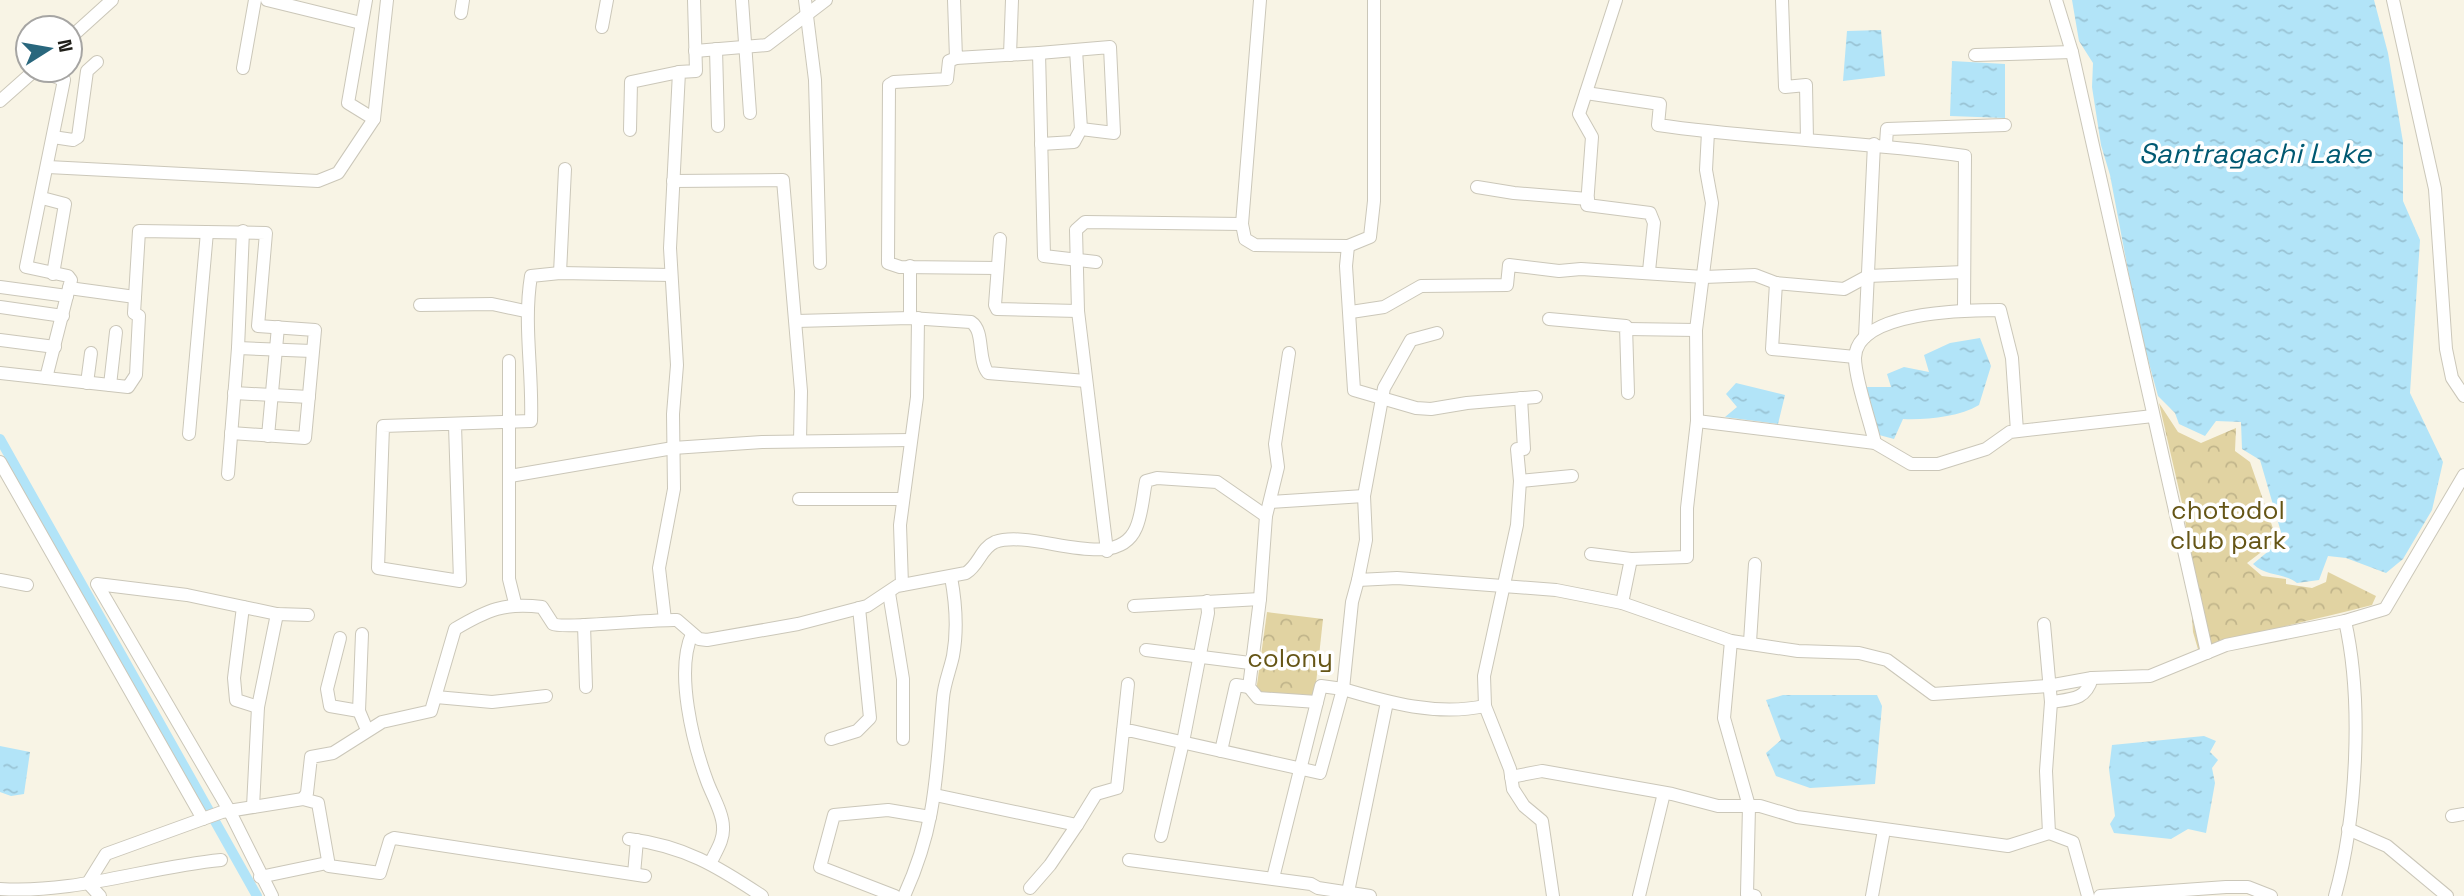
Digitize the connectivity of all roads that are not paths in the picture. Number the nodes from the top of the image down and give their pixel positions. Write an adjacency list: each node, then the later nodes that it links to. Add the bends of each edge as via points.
1 (112, 0): 22 (street)
2 (255, 0): 34 (street)
3 (267, 0): 19 (street)
4 (366, 0): 21 (street)
5 (387, 0): 43 (street)
6 (607, 0): 23 (street)
7 (694, 0): 27 (street)
8 (742, 0): 24 (street)
9 (805, 0): 20 (street)
10 (826, 0): 20 (street)
11 (954, 0): 32 (street)
12 (1012, 0): 30 (street)
13 (1261, 0): 59 (street)
14 (1374, 0): 63 (street, via 1374,201 1370,237)
15 (1616, 0): 40 (street)
16 (1782, 0): 50 (street, via 1785,87 1806,85)
17 (2056, 0): 28 (street)
18 (2393, 0): 107 (street, via 2435,189 2446,349)
19 (324, 6): 21 (street)
20 (807, 14): 24 (street, via 767,45); 66 (street, via 815,80)
21 (361, 23): 43 (street, via 348,103)
22 (84, 25)
23 (602, 27)
24 (745, 47): 25 (street); 42 (street)
25 (716, 49): 27 (street); 45 (street)
26 (1076, 50): 29 (street); 46 (street); 46 (street, via 1110,47 1114,133)
27 (695, 51): 35 (street, via 696,71)
28 (2071, 52): 31 (street); 119 (street)
29 (1039, 53): 30 (street); 51 (street)
30 (1010, 55): 32 (street)
31 (1975, 55)
32 (956, 58): 67 (street, via 949,61 947,79 894,82 888,89 888,263)
33 (97, 62): 39 (street, via 87,71)
34 (243, 68)
35 (679, 72): 47 (street, via 631,82); 55 (street)
36 (20, 84): 41 (street)
37 (63, 84): 49 (street)
38 (76, 84): 39 (street)
39 (85, 87): 49 (street, via 78,137)
40 (1586, 93): 48 (street, via 1660,104 1658,125); 58 (street, via 1579,114 1592,137)
41 (0, 101)
42 (750, 113)
43 (373, 119): 53 (street, via 338,173 317,181)
44 (2005, 125): 52 (street, via 1887,129)
45 (718, 126)
46 (1081, 129): 51 (street, via 1074,142)
47 (630, 130)
48 (1708, 132): 50 (street); 75 (street, via 1706,170 1712,203)
49 (53, 137): 53 (street)
50 (1807, 140): 52 (street)
51 (1041, 144): 64 (street, via 1044,256)
52 (1880, 144): 71 (street, via 1965,156); 74 (street)
53 (48, 167): 57 (street)
54 (565, 169): 70 (street)
55 (673, 181): 73 (street); 89 (street, via 783,180)
56 (1478, 187): 58 (street)
57 (42, 198): 72 (street, via 65,204); 72 (street, via 26,268)
58 (1588, 199): 69 (street, via 1587,205 1653,216)
59 (1242, 224): 63 (street, via 1245,239 1255,245); 64 (street, via 1086,222 1076,230)
60 (243, 231): 61 (street); 90 (street, via 266,233 258,326); 98 (street)
61 (207, 232): 79 (street, via 139,231); 125 (street)
62 (1000, 239): 68 (street)
63 (1348, 246): 85 (street)
64 (1077, 259): 65 (street); 84 (street)
65 (1096, 262)
66 (820, 263)
67 (909, 266): 68 (street); 87 (street)
68 (997, 268): 84 (street, via 998,309)
69 (1649, 271): 75 (street); 85 (street, via 1559,271 1509,265 1507,285 1421,286 1384,307)
70 (560, 272): 73 (street); 83 (street, via 531,276)
71 (1964, 272): 74 (street); 82 (street)
72 (53, 274): 78 (street, via 68,276)
73 (671, 275): 130 (street, via 677,365)
74 (1868, 276): 76 (street, via 1844,289); 95 (street)
75 (1704, 277): 76 (street, via 1755,275); 92 (street)
76 (1776, 283): 103 (street, via 1772,349)
77 (0, 287): 78 (street)
78 (68, 292): 79 (street); 86 (street)
79 (135, 297): 110 (street, via 134,313 139,316 136,375 128,387)
80 (420, 304): 83 (street, via 492,304)
81 (0, 307): 86 (street)
82 (1964, 310): 95 (street, via 1903,317); 123 (street, via 2000,310 2012,358)
83 (525, 311): 121 (street, via 531,421)
84 (1078, 311): 108 (street)
85 (1351, 312): 117 (street, via 1351,384 1354,390)
86 (63, 316): 97 (street)
87 (914, 318): 89 (street); 108 (street, via 976,324 980,359 992,375); 127 (street, via 918,397)
88 (1549, 319): 91 (street)
89 (796, 321): 128 (street)
90 (278, 327): 99 (street); 100 (street, via 315,330)
91 (1627, 329): 92 (street); 112 (street)
92 (1696, 330): 120 (street)
93 (116, 332): 110 (street)
94 (1437, 333): 117 (street, via 1411,340)
95 (1865, 337): 103 (street)
96 (0, 340): 97 (street)
97 (55, 347): 106 (street)
98 (238, 348): 99 (street); 111 (street)
99 (277, 350): 100 (street); 113 (street)
100 (313, 351): 115 (street)
101 (91, 353): 109 (street)
102 (1289, 354): 140 (street)
103 (1855, 357): 129 (street)
104 (509, 361): 121 (street)
105 (0, 373): 106 (street)
106 (46, 378): 109 (street)
107 (2459, 379): 114 (street)
108 (1086, 382): 142 (street)
109 (87, 383): 110 (street)
110 (110, 385)
111 (234, 393): 113 (street); 124 (street)
112 (1628, 393)
113 (272, 395): 115 (street); 126 (street)
114 (2464, 396)
115 (309, 397): 126 (street, via 305,438)
116 (1536, 397): 118 (street)
117 (1382, 398): 118 (street, via 1431,410); 137 (street)
118 (1521, 398): 136 (street, via 1524,449 1517,449)
119 (2153, 416): 123 (street); 172 (street)
120 (1697, 421): 129 (street); 144 (street, via 1687,508 1688,557)
121 (509, 423): 122 (street); 134 (street)
122 (456, 425): 122 (street, via 460,581 378,568 383,426)
123 (2017, 431): 129 (street, via 1986,449 1938,464 1911,464)
124 (231, 433): 126 (street); 132 (street)
125 (189, 434)
126 (268, 436)
127 (911, 440): 128 (street); 139 (street)
128 (800, 441): 130 (street)
129 (1875, 443)
130 (673, 448): 134 (street); 162 (street, via 674,489 659,568)
131 (0, 462): 204 (street)
132 (228, 474)
133 (2464, 475): 163 (street, via 2385,609)
134 (510, 476): 155 (street, via 509,579)
135 (1572, 477): 136 (street)
136 (1520, 481): 151 (street)
137 (1364, 496): 140 (street); 148 (street, via 1366,540)
138 (799, 499): 139 (street)
139 (903, 499): 150 (street)
140 (1270, 502): 141 (street)
141 (1266, 516): 142 (street, via 1217,482 1157,478 1146,481 1136,529 1128,541); 153 (street)
142 (1107, 551): 146 (street, via 1002,540 984,550 971,570)
143 (1591, 554): 144 (street)
144 (1631, 559): 156 (street)
145 (1755, 564): 170 (street)
146 (951, 577): 150 (street); 198 (street, via 958,611 943,694)
147 (0, 580): 149 (street)
148 (1358, 580): 151 (street, via 1397,578); 180 (street)
149 (27, 585)
150 (902, 585): 152 (street)
151 (1505, 586): 156 (street); 186 (street, via 1484,676)
152 (889, 593): 159 (street); 192 (street, via 903,679)
153 (1260, 599): 154 (street); 174 (street)
154 (1207, 601): 157 (street); 173 (street)
155 (515, 603): 165 (street, via 542,607 558,627); 182 (street, via 494,608 454,629)
156 (1622, 603): 169 (street)
157 (1134, 606)
158 (243, 607): 160 (street); 187 (street, via 234,678 236,700); 202 (street, via 97,584)
159 (859, 608): 167 (street, via 707,640); 191 (street, via 870,718 857,731)
160 (276, 614): 161 (street); 187 (street)
161 (308, 615)
162 (665, 620): 165 (street); 167 (street, via 679,621)
163 (2345, 621): 172 (street, via 2225,645); 206 (street, via 2355,680)
164 (2043, 624): 177 (street)
165 (584, 625): 178 (street)
166 (362, 634): 188 (street)
167 (692, 634): 212 (street, via 686,648 689,714 723,826 721,842)
168 (340, 638): 188 (street, via 327,689 330,706)
169 (1731, 641): 170 (street); 200 (street, via 1724,718)
170 (1750, 642): 177 (street, via 1887,660 1933,694)
171 (1146, 650): 173 (street)
172 (2207, 653): 175 (street, via 2150,676)
173 (1200, 658): 174 (street); 193 (street)
174 (1251, 663): 179 (street)
175 (2092, 678): 177 (street); 185 (street, via 2082,697)
176 (1128, 684): 190 (street)
177 (2048, 686): 185 (street)
178 (586, 687)
179 (1249, 687): 183 (street, via 1258,698); 194 (street, via 1236,685)
180 (1343, 689): 183 (street, via 1321,686); 184 (street); 195 (street, via 1320,773)
181 (546, 696): 182 (street, via 492,702)
182 (436, 697): 189 (street, via 431,712 382,722)
183 (1317, 702): 195 (street)
184 (1387, 702): 186 (street, via 1434,710); 221 (street)
185 (2051, 702): 208 (street, via 2046,771)
186 (1485, 706): 196 (street)
187 (258, 707): 201 (street)
188 (359, 711): 189 (street)
189 (367, 730): 199 (street, via 333,753 311,758)
190 (1123, 731): 193 (street); 205 (street, via 1117,788 1096,794)
191 (831, 739)
192 (903, 739)
193 (1183, 742): 194 (street); 209 (street)
194 (1221, 751): 195 (street)
195 (1300, 769): 215 (street)
196 (1511, 777): 197 (street, via 1542,771); 230 (street, via 1524,806 1542,821)
197 (1664, 793): 200 (street, via 1718,806); 231 (street)
198 (935, 795): 203 (street); 205 (street)
199 (303, 799): 201 (street); 213 (street, via 318,803)
200 (1749, 806): 207 (street); 232 (street, via 1747,894)
201 (253, 807): 202 (street)
202 (226, 811): 204 (street); 214 (street)
203 (930, 817): 227 (street, via 888,810 834,815 820,867); 228 (street, via 922,857)
204 (203, 819): 216 (street, via 106,854)
205 (1077, 825): 217 (street)
206 (2348, 829): 237 (street); 238 (street, via 2387,846)
207 (1884, 830): 208 (street, via 2008,846); 233 (street)
208 (2049, 833): 234 (street, via 2073,842)
209 (1161, 836)
210 (221, 860): 216 (street)
211 (1129, 860): 215 (street)
212 (710, 862): 213 (street, via 658,843 633,840 640,875 394,838 380,873); 226 (street)
213 (327, 863): 214 (street)
214 (260, 877): 225 (street)
215 (1273, 878): 220 (street)
216 (88, 883): 219 (street); 224 (street)
217 (1030, 888)
218 (0, 889): 219 (street)
219 (70, 891)
220 (1317, 892): 221 (street)
221 (1348, 892): 229 (street)
222 (2218, 892): 223 (street); 235 (street)
223 (2248, 892): 236 (street)
224 (100, 896)
225 (272, 896)
226 (762, 896)
227 (895, 896)
228 (904, 896)
229 (1370, 896)
230 (1553, 896)
231 (1639, 896)
232 (1755, 896)
233 (1872, 896)
234 (2088, 896)
235 (2100, 896)
236 (2271, 896)
237 (2335, 896)
238 (2447, 896)

